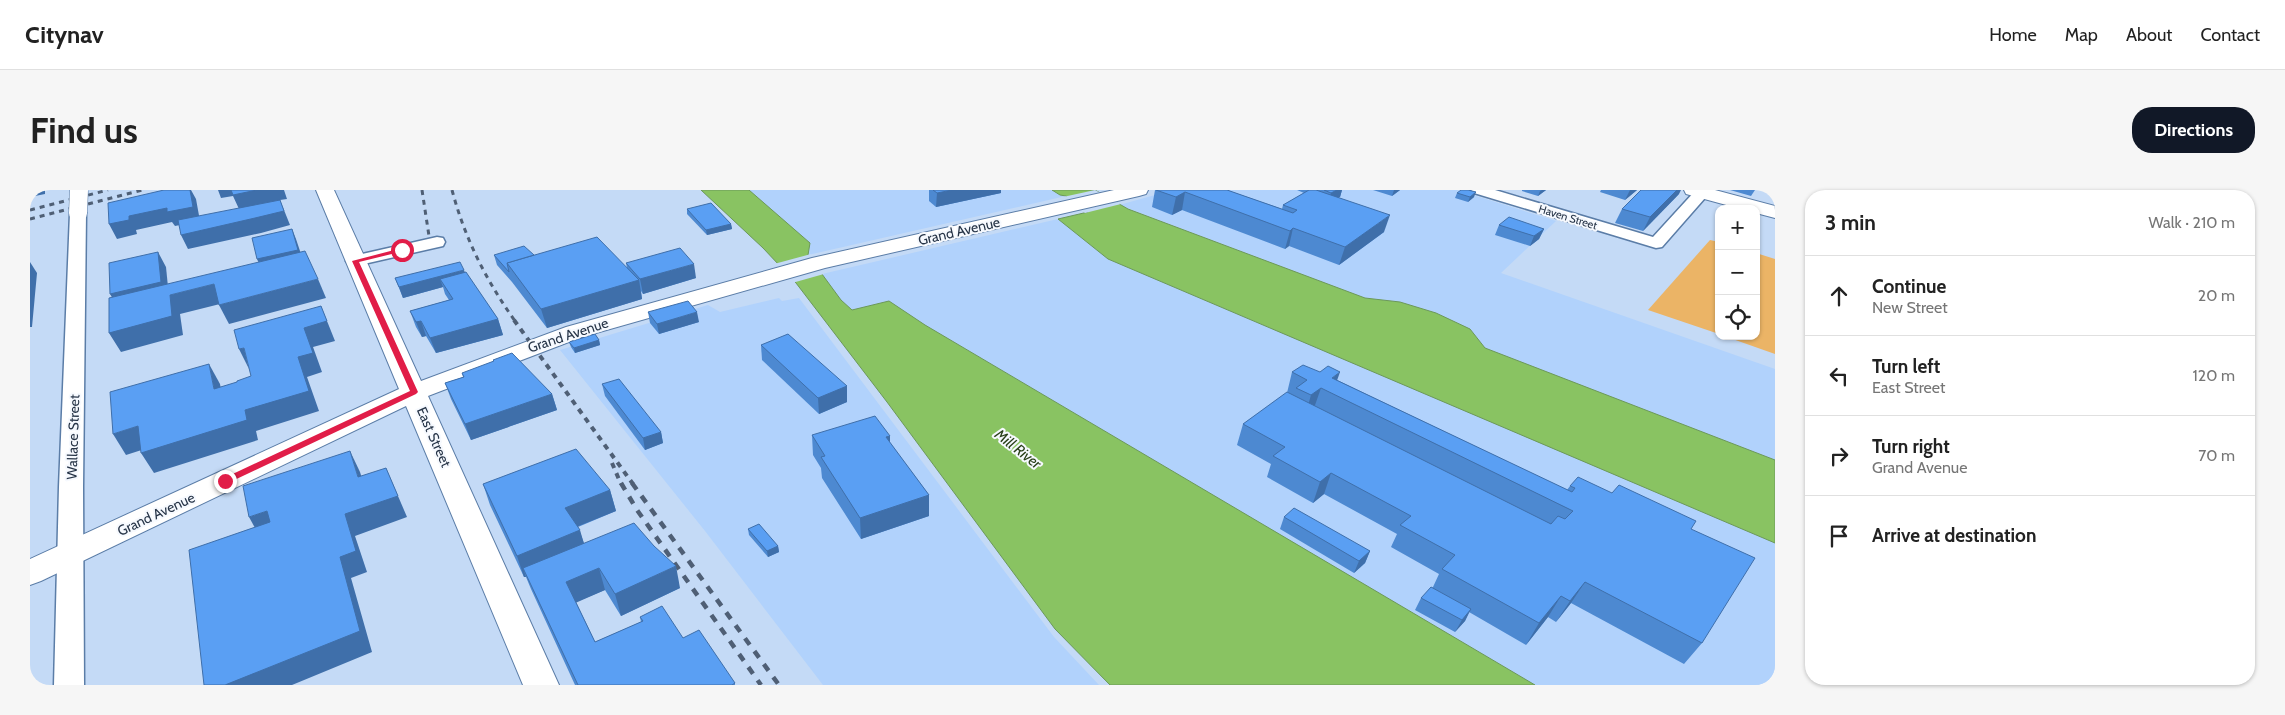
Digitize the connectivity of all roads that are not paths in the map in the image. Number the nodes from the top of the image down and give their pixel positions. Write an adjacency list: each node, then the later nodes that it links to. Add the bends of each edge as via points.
1 (79, 190): 10 (street, Wallace Street, bridge)
2 (325, 190): 8 (main road, East Street)
3 (1139, 190): 9 (main road, Grand Avenue, via 780,274 574,332)
4 (1479, 190): 5 (street, Haven Street, via 1656,243)
5 (1699, 191): 6 (main road)
6 (1775, 212)
7 (436, 242): 8 (street)
8 (355, 261): 9 (main road, East Street)
9 (414, 392): 10 (main road, Grand Avenue); 13 (main road, East Street)
10 (72, 553): 11 (main road, Grand Avenue); 12 (street, Wallace Street)
11 (30, 573)
12 (69, 685)
13 (541, 685)

